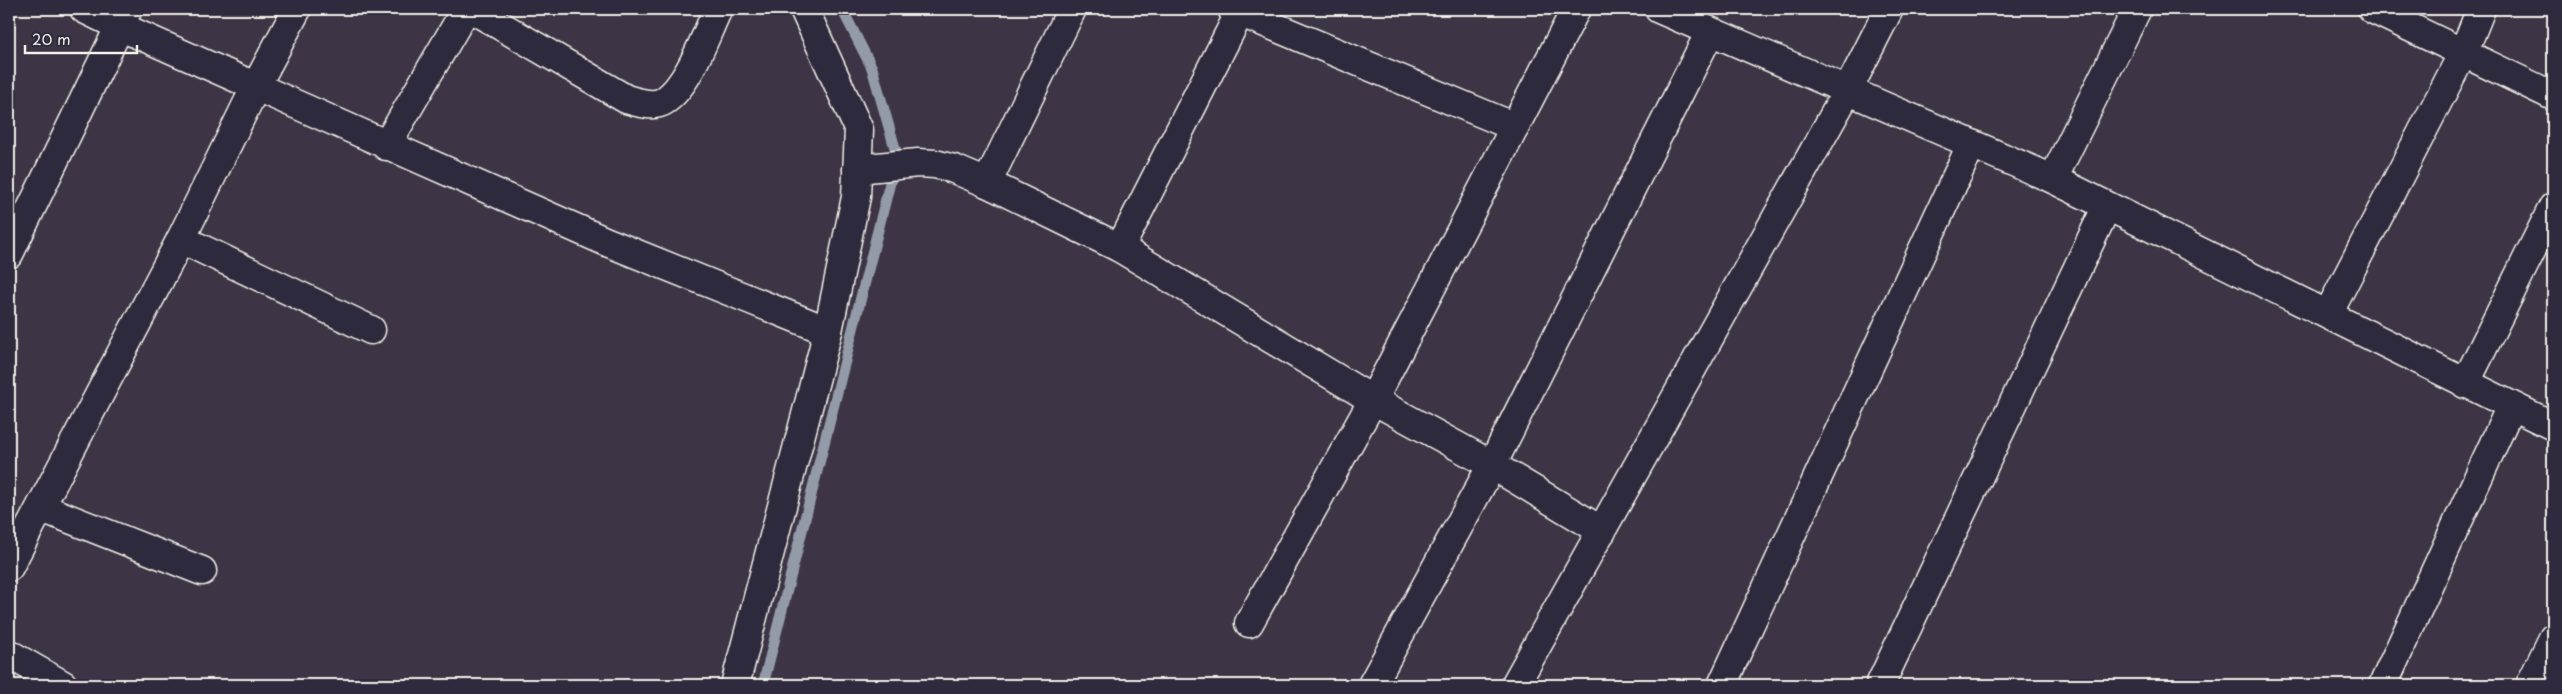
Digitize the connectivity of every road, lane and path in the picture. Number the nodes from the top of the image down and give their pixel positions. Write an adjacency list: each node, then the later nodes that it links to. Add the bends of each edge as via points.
1 (84, 9): 15 (street)
2 (297, 9): 18 (street)
3 (466, 9): 23 (street)
4 (472, 9): 5 (street, via 626,99 643,104 662,102 680,85)
5 (718, 9)
6 (804, 9): 24 (street, via 859,130)
7 (1072, 9): 26 (street)
8 (1576, 9): 21 (street)
9 (1659, 9): 16 (street)
10 (1889, 9): 19 (street)
11 (2137, 9): 25 (street)
12 (2372, 9): 17 (street)
13 (2482, 9): 17 (street)
14 (1236, 10): 21 (street); 30 (street)
15 (123, 18): 18 (street); 31 (street)
16 (1710, 32): 19 (street); 39 (street)
17 (2464, 51): 20 (street); 32 (street)
18 (256, 86): 23 (street); 29 (street)
19 (1848, 90): 22 (street); 41 (street)
20 (2553, 96)
21 (1515, 127): 36 (street)
22 (1971, 144): 25 (street); 51 (street)
23 (386, 146): 34 (street, via 607,242)
24 (866, 168): 26 (street, via 935,164); 34 (street, via 856,197)
25 (2053, 179): 27 (street)
26 (988, 183): 30 (street)
27 (2107, 206): 32 (street); 52 (street)
28 (2553, 207): 35 (street)
29 (181, 239): 33 (street); 40 (street)
30 (1120, 248): 36 (street)
31 (9, 254)
32 (2328, 314): 35 (street)
33 (371, 330)
34 (828, 331): 48 (street)
35 (2465, 384): 37 (street)
36 (1373, 400): 39 (street); 44 (street)
37 (2512, 406): 38 (street); 53 (street)
38 (2553, 426)
39 (1492, 465): 41 (street); 49 (street)
40 (42, 508): 42 (street); 43 (street)
41 (1602, 532): 50 (street)
42 (9, 567)
43 (202, 571)
44 (1249, 623)
45 (2553, 638): 54 (street)
46 (9, 654): 47 (street)
47 (63, 685)
48 (735, 685)
49 (1372, 685)
50 (1515, 685)
51 (1722, 685)
52 (1880, 685)
53 (2383, 685)
54 (2530, 685)

